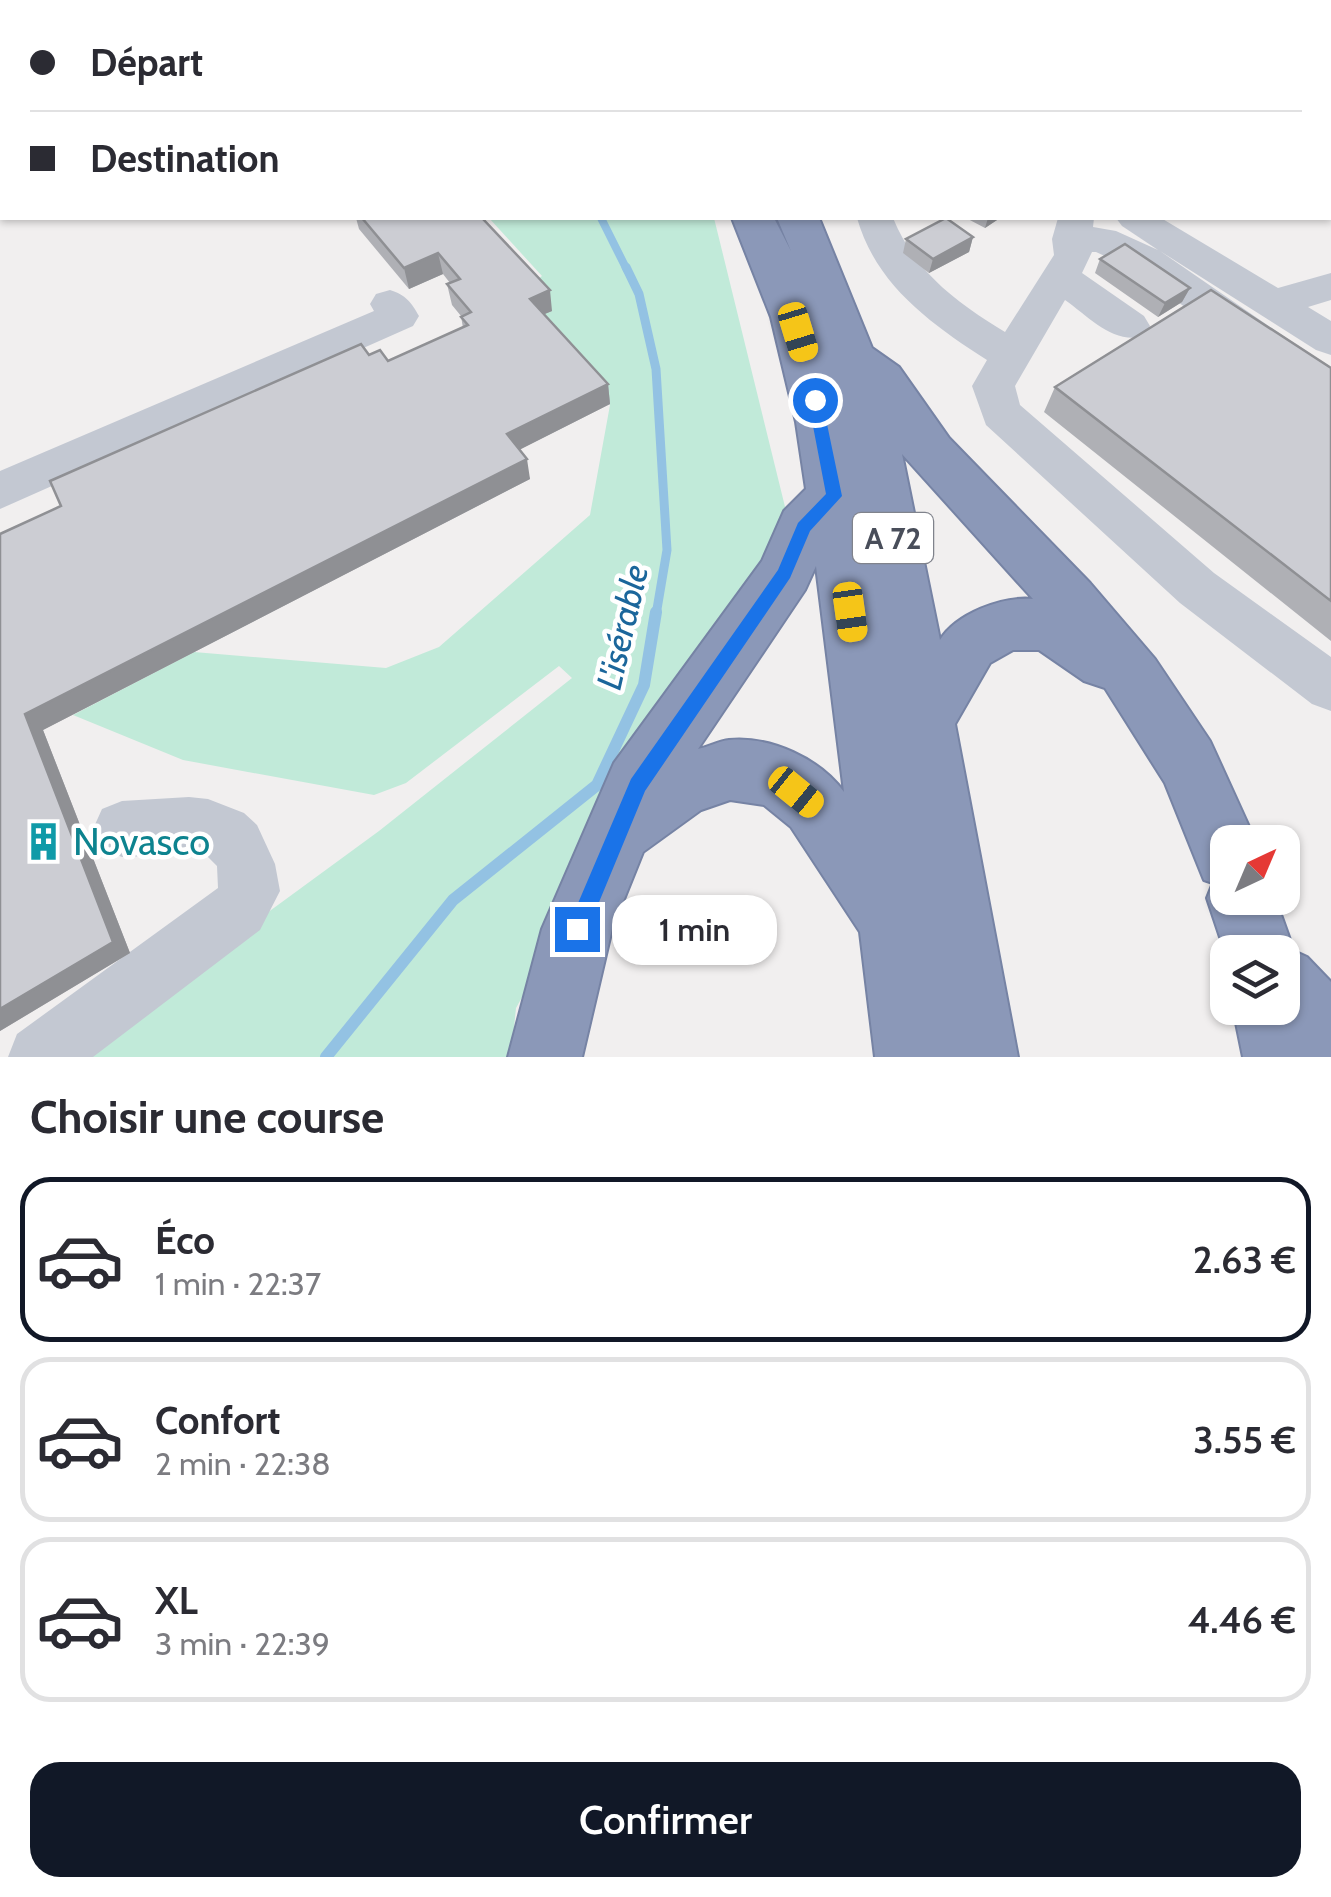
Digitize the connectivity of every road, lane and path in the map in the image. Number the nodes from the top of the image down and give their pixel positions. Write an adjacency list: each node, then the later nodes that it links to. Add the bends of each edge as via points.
1 (754, 220): 15 (highway, A 72, via 776,262 809,368)
2 (799, 220): 11 (highway, A 72)
3 (875, 220): 12 (street, via 906,277 944,313)
4 (1138, 220): 8 (street)
5 (1069, 245): 9 (street); 12 (street); 13 (street, via 1102,240 1145,259)
6 (1331, 286): 8 (street)
7 (390, 304): 14 (street, via 399,316)
8 (1272, 304): 10 (street)
9 (1130, 326)
10 (1331, 340)
11 (852, 356): 17 (highway, via 882,374 920,440 1089,620); 18 (highway, A 72, via 886,500)
12 (1012, 356): 16 (street, via 993,386 1001,413 1197,588)
13 (1331, 390)
14 (0, 492)
15 (834, 496): 21 (highway, via 803,527 784,574 638,785); 22 (highway, A 72)
16 (1331, 687)
17 (1145, 694): 18 (highway, via 1080,642 1051,626 1022,623 969,645); 19 (highway, via 1186,754)
18 (923, 722): 29 (highway, A 72)
19 (1215, 825)
20 (122, 829): 26 (street, via 203,824 226,832 242,847 250,891 239,908)
21 (617, 832): 22 (highway, via 682,786 730,770 779,778 814,806); 27 (highway, via 577,929)
22 (895, 922): 28 (highway, A 72)
23 (1300, 1002): 25 (highway)
24 (1272, 1025): 30 (highway)
25 (1331, 1036)
26 (40, 1057)
27 (545, 1057)
28 (912, 1057)
29 (981, 1057)
30 (1280, 1057)

